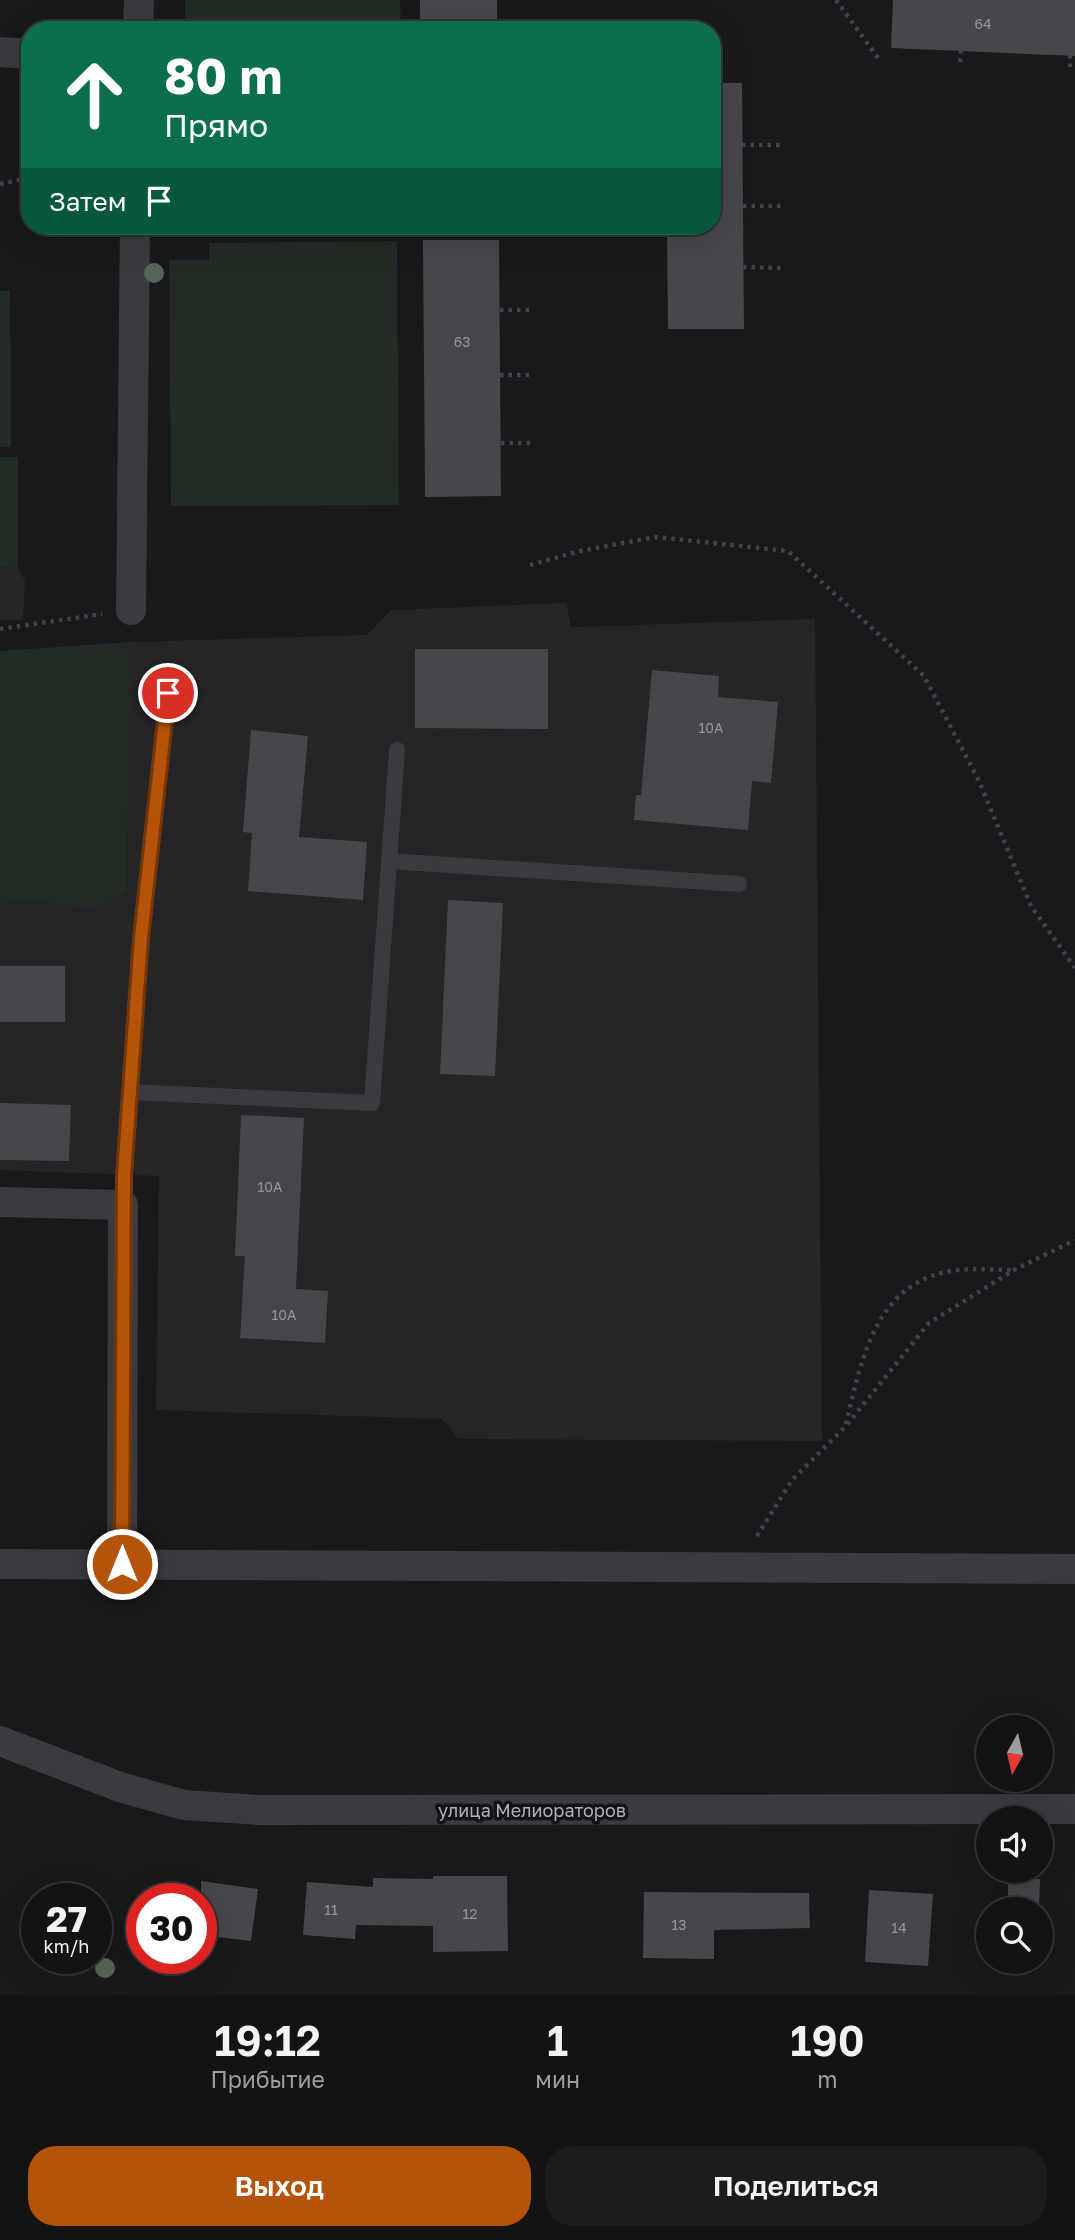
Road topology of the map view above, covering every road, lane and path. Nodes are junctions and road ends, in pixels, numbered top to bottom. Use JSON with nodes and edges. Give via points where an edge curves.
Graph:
{"nodes":[{"id":1,"x":139,"y":0,"type":"edge"},
{"id":2,"x":836,"y":0,"type":"edge"},
{"id":3,"x":138,"y":21,"type":"edge"},
{"id":4,"x":961,"y":51,"type":"dead end"},
{"id":5,"x":0,"y":52,"type":"edge"},
{"id":6,"x":21,"y":53,"type":"edge"},
{"id":7,"x":1070,"y":55,"type":"dead end"},
{"id":8,"x":878,"y":58,"type":"dead end"},
{"id":9,"x":960,"y":62,"type":"dead end"},
{"id":10,"x":1070,"y":68,"type":"dead end"},
{"id":11,"x":742,"y":145,"type":"dead end"},
{"id":12,"x":781,"y":145,"type":"dead end"},
{"id":13,"x":21,"y":180,"type":"edge"},
{"id":14,"x":0,"y":184,"type":"edge"},
{"id":15,"x":743,"y":206,"type":"dead end"},
{"id":16,"x":782,"y":206,"type":"dead end"},
{"id":17,"x":135,"y":235,"type":"edge"},
{"id":18,"x":743,"y":267,"type":"dead end"},
{"id":19,"x":783,"y":268,"type":"dead end"},
{"id":20,"x":500,"y":310,"type":"dead end"},
{"id":21,"x":528,"y":310,"type":"dead end"},
{"id":22,"x":500,"y":375,"type":"dead end"},
{"id":23,"x":529,"y":375,"type":"dead end"},
{"id":24,"x":501,"y":443,"type":"dead end"},
{"id":25,"x":530,"y":443,"type":"dead end"},
{"id":26,"x":530,"y":565,"type":"dead end"},
{"id":27,"x":131,"y":610,"type":"joint"},
{"id":28,"x":0,"y":629,"type":"edge"},
{"id":29,"x":168,"y":693,"type":"dead end"},
{"id":30,"x":397,"y":750,"type":"dead end"},
{"id":31,"x":389,"y":861,"type":"junction"},
{"id":32,"x":739,"y":884,"type":"dead end"},
{"id":33,"x":1075,"y":968,"type":"edge"},
{"id":34,"x":129,"y":1092,"type":"junction"},
{"id":35,"x":0,"y":1202,"type":"edge"},
{"id":36,"x":123,"y":1205,"type":"junction"},
{"id":37,"x":1075,"y":1240,"type":"edge"},
{"id":38,"x":1014,"y":1270,"type":"junction"},
{"id":39,"x":846,"y":1426,"type":"junction"},
{"id":40,"x":0,"y":1564,"type":"edge"},
{"id":41,"x":122,"y":1564,"type":"junction"},
{"id":42,"x":740,"y":1567,"type":"junction"},
{"id":43,"x":1075,"y":1569,"type":"edge"},
{"id":44,"x":0,"y":1741,"type":"edge"},
{"id":45,"x":1075,"y":1809,"type":"edge"}],
"edges":[{"from":1,"to":3,"type":"street"},
{"from":2,"to":8,"type":"path"},
{"from":4,"to":9,"type":"path"},
{"from":5,"to":6,"type":"street"},
{"from":7,"to":10,"type":"path"},
{"from":11,"to":12,"type":"path"},
{"from":13,"to":14,"type":"path"},
{"from":15,"to":16,"type":"path"},
{"from":17,"to":27,"type":"street"},
{"from":18,"to":19,"type":"path"},
{"from":20,"to":21,"type":"path"},
{"from":22,"to":23,"type":"path"},
{"from":24,"to":25,"type":"path"},
{"from":26,"to":33,"type":"path","via":[[656,537],[788,551],[924,676],[979,781],[1031,906]]},
{"from":27,"to":28,"type":"path"},
{"from":29,"to":34,"type":"lane"},
{"from":30,"to":31,"type":"lane"},
{"from":31,"to":32,"type":"lane"},
{"from":31,"to":34,"type":"lane","via":[[372,1103]]},
{"from":34,"to":36,"type":"lane"},
{"from":35,"to":36,"type":"street"},
{"from":36,"to":41,"type":"street"},
{"from":37,"to":38,"type":"path"},
{"from":38,"to":39,"type":"path","via":[[929,1323]]},
{"from":38,"to":39,"type":"path","via":[[957,1270],[920,1280],[898,1297],[880,1319],[863,1353]]},
{"from":39,"to":42,"type":"path","via":[[792,1480]]},
{"from":40,"to":41,"type":"street"},
{"from":41,"to":42,"type":"street"},
{"from":42,"to":43,"type":"street"},
{"from":44,"to":45,"type":"street","name":"улица Мелиораторов","via":[[120,1787],[184,1805],[259,1810]]}]}
